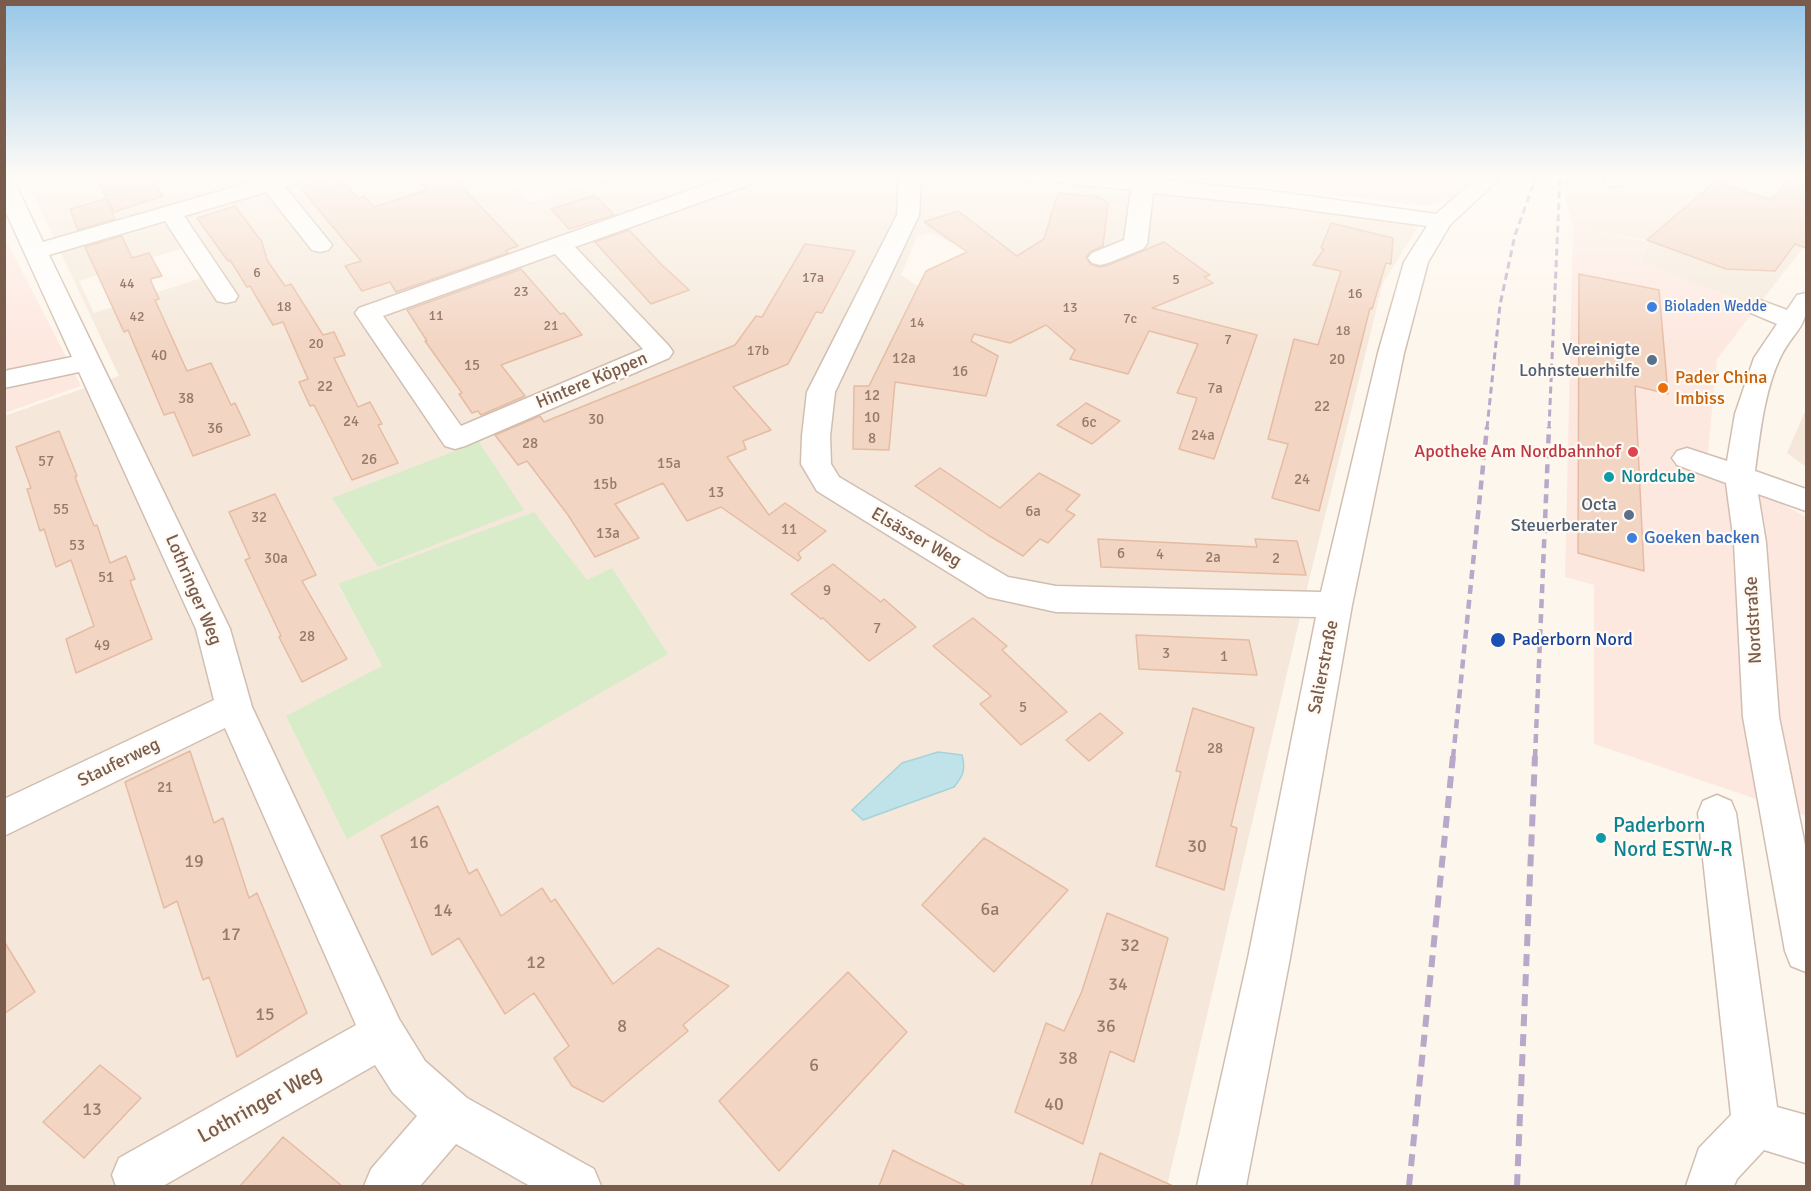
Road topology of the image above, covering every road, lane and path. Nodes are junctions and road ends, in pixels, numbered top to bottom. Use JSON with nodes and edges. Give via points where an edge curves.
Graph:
{"nodes":[{"id":1,"x":27,"y":233,"type":"edge"},
{"id":2,"x":101,"y":233,"type":"edge"},
{"id":3,"x":183,"y":233,"type":"edge"},
{"id":4,"x":309,"y":233,"type":"edge"},
{"id":5,"x":595,"y":233,"type":"edge"},
{"id":6,"x":899,"y":233,"type":"edge"},
{"id":7,"x":1136,"y":233,"type":"edge"},
{"id":8,"x":1434,"y":233,"type":"edge"},
{"id":9,"x":560,"y":245,"type":"junction"},
{"id":10,"x":320,"y":246,"type":"dead end"},
{"id":11,"x":36,"y":251,"type":"junction"},
{"id":12,"x":1100,"y":258,"type":"dead end"},
{"id":13,"x":226,"y":296,"type":"dead end"},
{"id":14,"x":1760,"y":308,"type":"dead end"},
{"id":15,"x":1799,"y":310,"type":"edge"},
{"id":16,"x":88,"y":362,"type":"junction"},
{"id":17,"x":4,"y":380,"type":"edge"},
{"id":18,"x":1687,"y":458,"type":"dead end"},
{"id":19,"x":1740,"y":476,"type":"junction"},
{"id":20,"x":1806,"y":500,"type":"edge"},
{"id":21,"x":1335,"y":605,"type":"junction"},
{"id":22,"x":234,"y":707,"type":"junction"},
{"id":23,"x":1717,"y":813,"type":"dead end"},
{"id":24,"x":4,"y":818,"type":"edge"},
{"id":25,"x":1793,"y":825,"type":"edge"},
{"id":26,"x":1806,"y":951,"type":"edge"},
{"id":27,"x":383,"y":1035,"type":"junction"},
{"id":28,"x":450,"y":1115,"type":"junction"},
{"id":29,"x":1756,"y":1124,"type":"junction"},
{"id":30,"x":1806,"y":1139,"type":"edge"},
{"id":31,"x":136,"y":1175,"type":"dead end"},
{"id":32,"x":388,"y":1186,"type":"edge"},
{"id":33,"x":577,"y":1186,"type":"edge"},
{"id":34,"x":1222,"y":1186,"type":"edge"},
{"id":35,"x":1710,"y":1186,"type":"edge"}],
"edges":[{"from":1,"to":11,"type":"street","name":"Lothringer Weg"},
{"from":2,"to":11,"type":"street"},
{"from":3,"to":13,"type":"street"},
{"from":4,"to":10,"type":"street"},
{"from":5,"to":9,"type":"street","name":"Hintere Köppen"},
{"from":6,"to":21,"type":"street","name":"Elsässer Weg","via":[[820,392],[816,464],[828,484],[1000,588],[1056,599]]},
{"from":7,"to":12,"type":"street","via":[[1135,243]]},
{"from":8,"to":21,"type":"street","name":"Salierstraße","via":[[1416,262],[1391,353]]},
{"from":9,"to":9,"type":"street","name":"Hintere Köppen","via":[[368,313],[457,444],[660,352]]},
{"from":11,"to":16,"type":"street","name":"Lothringer Weg"},
{"from":14,"to":15,"type":"street"},
{"from":15,"to":19,"type":"street","name":"Nordstraße","via":[[1767,358],[1749,414]]},
{"from":16,"to":17,"type":"street"},
{"from":16,"to":22,"type":"street","name":"Lothringer Weg","via":[[213,629]]},
{"from":18,"to":19,"type":"street"},
{"from":19,"to":20,"type":"street"},
{"from":19,"to":25,"type":"street","name":"Nordstraße","via":[[1750,543],[1761,717]]},
{"from":21,"to":34,"type":"street","name":"Salierstraße"},
{"from":22,"to":24,"type":"street","name":"Stauferweg"},
{"from":22,"to":27,"type":"street","name":"Lothringer Weg"},
{"from":23,"to":29,"type":"street"},
{"from":25,"to":26,"type":"street","name":"Nordstraße"},
{"from":27,"to":28,"type":"street","name":"Lothringer Weg","via":[[409,1077]]},
{"from":27,"to":31,"type":"street","name":"Lothringer Weg"},
{"from":28,"to":32,"type":"street"},
{"from":28,"to":33,"type":"street","name":"Lothringer Weg"},
{"from":29,"to":30,"type":"street"},
{"from":29,"to":35,"type":"street","via":[[1716,1165]]}]}
